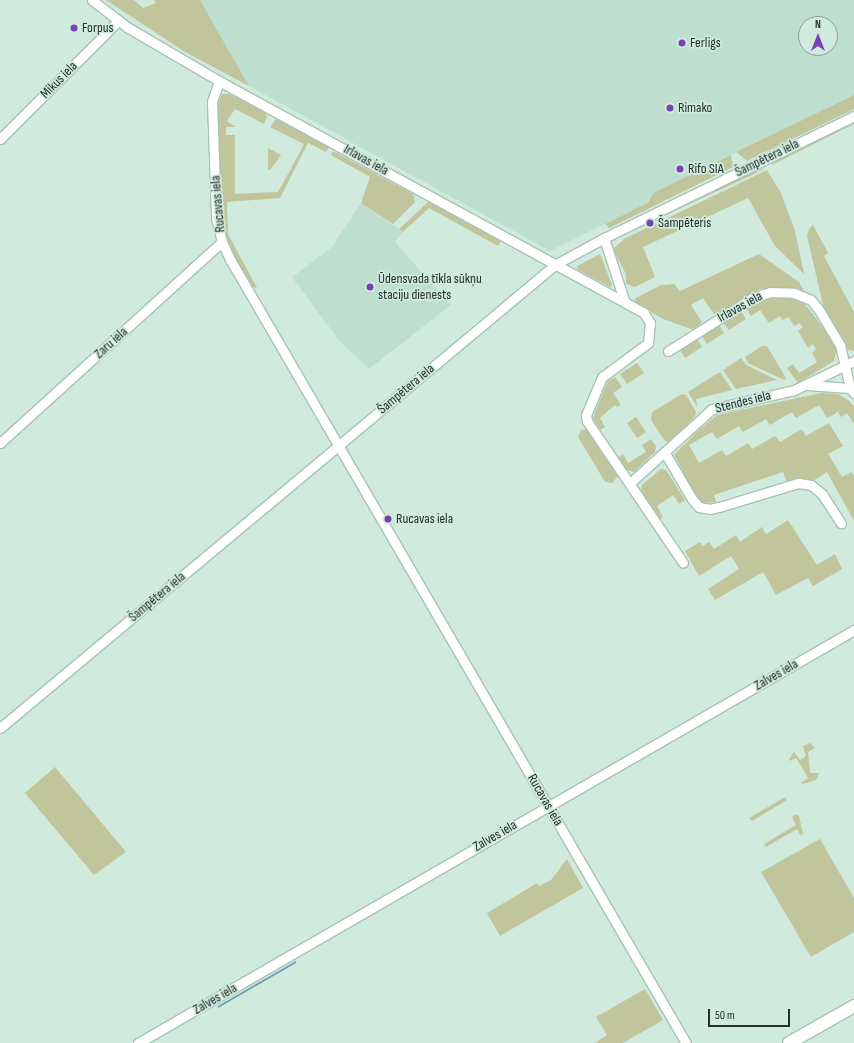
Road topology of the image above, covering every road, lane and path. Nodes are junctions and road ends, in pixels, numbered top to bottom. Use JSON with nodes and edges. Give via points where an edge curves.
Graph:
{"nodes":[{"id":1,"x":92,"y":0,"type":"edge"},
{"id":2,"x":118,"y":20,"type":"junction"},
{"id":3,"x":219,"y":80,"type":"junction"},
{"id":4,"x":854,"y":116,"type":"edge"},
{"id":5,"x":0,"y":139,"type":"edge"},
{"id":6,"x":604,"y":238,"type":"junction"},
{"id":7,"x":222,"y":242,"type":"junction"},
{"id":8,"x":556,"y":264,"type":"junction"},
{"id":9,"x":624,"y":300,"type":"junction"},
{"id":10,"x":668,"y":351,"type":"dead end"},
{"id":11,"x":850,"y":363,"type":"edge"},
{"id":12,"x":805,"y":385,"type":"junction"},
{"id":13,"x":852,"y":391,"type":"edge"},
{"id":14,"x":0,"y":443,"type":"edge"},
{"id":15,"x":338,"y":447,"type":"junction"},
{"id":16,"x":665,"y":453,"type":"junction"},
{"id":17,"x":630,"y":483,"type":"junction"},
{"id":18,"x":841,"y":523,"type":"dead end"},
{"id":19,"x":683,"y":563,"type":"dead end"},
{"id":20,"x":854,"y":630,"type":"edge"},
{"id":21,"x":0,"y":728,"type":"edge"},
{"id":22,"x":548,"y":805,"type":"junction"},
{"id":23,"x":854,"y":1006,"type":"edge"},
{"id":24,"x":138,"y":1043,"type":"edge"},
{"id":25,"x":686,"y":1043,"type":"edge"},
{"id":26,"x":789,"y":1043,"type":"edge"}],
"edges":[{"from":1,"to":2,"type":"street","name":"Irlavas iela"},
{"from":2,"to":3,"type":"street","name":"Irlavas iela"},
{"from":2,"to":5,"type":"street","name":"Mikus iela"},
{"from":3,"to":7,"type":"street","name":"Rucavas iela","via":[[212,102],[216,218]]},
{"from":3,"to":8,"type":"street","name":"Irlavas iela"},
{"from":4,"to":6,"type":"street","name":"Šampētera iela"},
{"from":6,"to":8,"type":"street","name":"Šampētera iela"},
{"from":6,"to":9,"type":"street"},
{"from":7,"to":14,"type":"street","name":"Zaru iela"},
{"from":7,"to":15,"type":"street","name":"Rucavas iela"},
{"from":8,"to":9,"type":"street","name":"Irlavas iela"},
{"from":8,"to":15,"type":"street","name":"Šampētera iela"},
{"from":9,"to":17,"type":"street","name":"Irlavas iela","via":[[644,313],[650,323],[648,342],[634,356],[602,377],[586,415],[590,426]]},
{"from":10,"to":11,"type":"street","name":"Irlavas iela","via":[[752,298],[778,291],[794,293],[811,300]]},
{"from":11,"to":12,"type":"street","name":"Stendes iela"},
{"from":11,"to":13,"type":"street","name":"Irlavas iela"},
{"from":12,"to":13,"type":"street"},
{"from":12,"to":16,"type":"street","name":"Stendes iela","via":[[712,409]]},
{"from":15,"to":21,"type":"street","name":"Šampētera iela"},
{"from":15,"to":22,"type":"street","name":"Rucavas iela"},
{"from":16,"to":17,"type":"street","name":"Stendes iela"},
{"from":16,"to":18,"type":"street","via":[[699,507],[719,507],[798,483],[811,485],[822,494]]},
{"from":17,"to":19,"type":"street"},
{"from":20,"to":22,"type":"street","name":"Zalves iela"},
{"from":22,"to":24,"type":"street","name":"Zalves iela"},
{"from":22,"to":25,"type":"street","name":"Rucavas iela"},
{"from":23,"to":26,"type":"street"}]}
